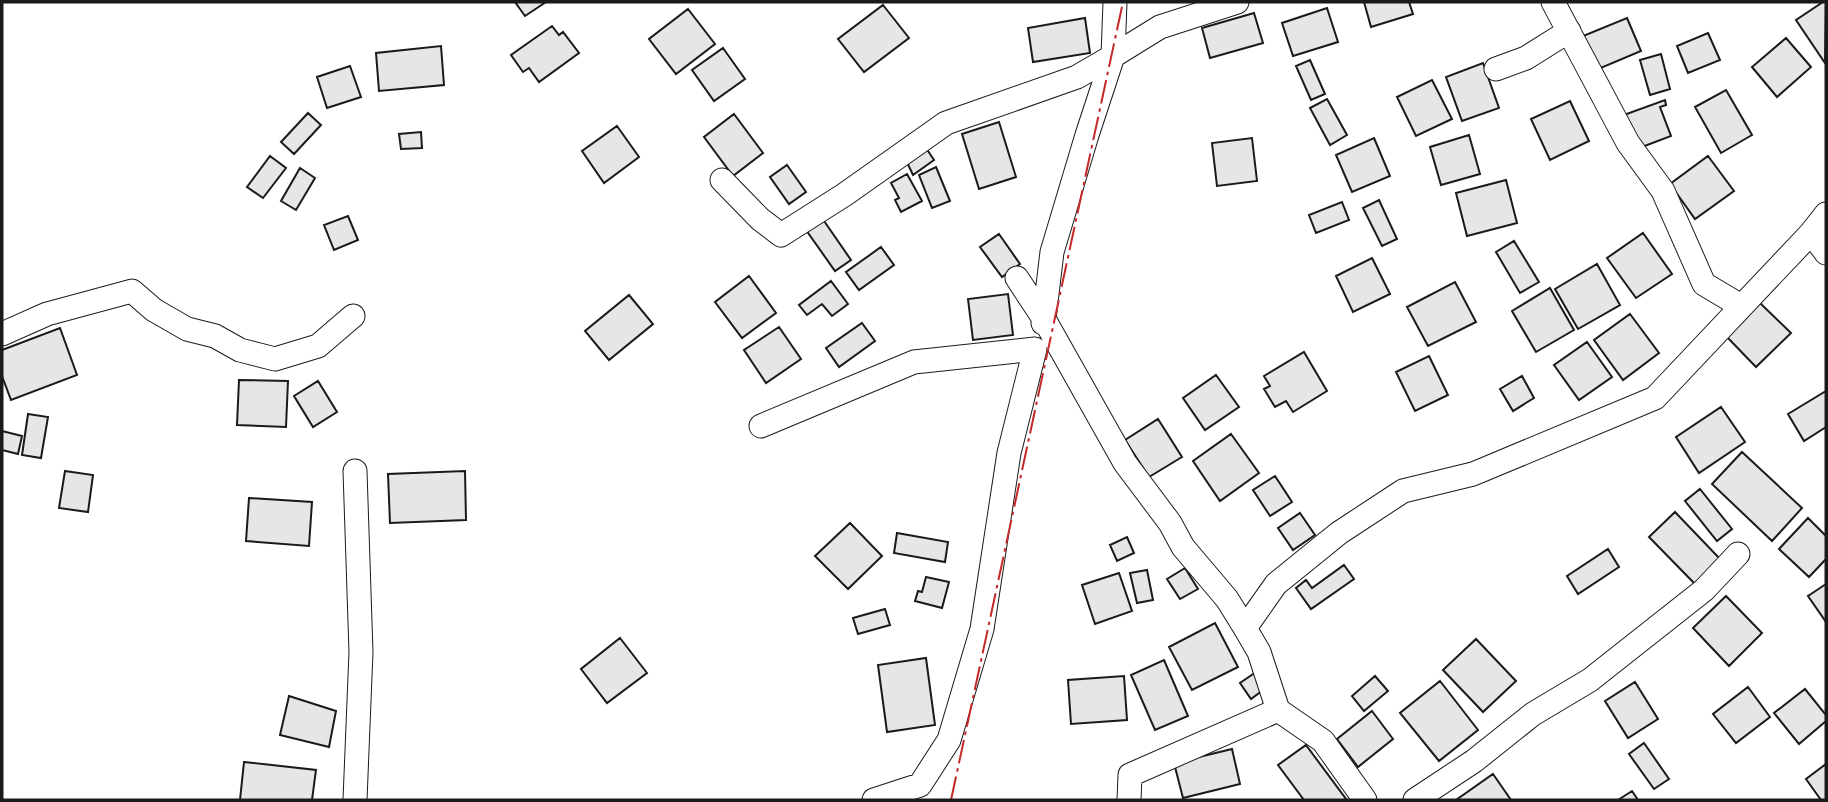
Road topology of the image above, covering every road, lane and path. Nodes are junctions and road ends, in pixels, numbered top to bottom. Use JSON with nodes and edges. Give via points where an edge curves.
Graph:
{"nodes":[{"id":1,"x":1115,"y":2,"type":"edge"},
{"id":2,"x":1237,"y":2,"type":"edge"},
{"id":3,"x":1553,"y":2,"type":"edge"},
{"id":4,"x":1569,"y":31,"type":"junction"},
{"id":5,"x":1113,"y":56,"type":"junction"},
{"id":6,"x":1496,"y":69,"type":"dead end"},
{"id":7,"x":722,"y":180,"type":"dead end"},
{"id":8,"x":1826,"y":214,"type":"edge"},
{"id":9,"x":1811,"y":233,"type":"junction"},
{"id":10,"x":1826,"y":253,"type":"edge"},
{"id":11,"x":1017,"y":278,"type":"dead end"},
{"id":12,"x":1741,"y":306,"type":"junction"},
{"id":13,"x":353,"y":316,"type":"dead end"},
{"id":14,"x":1044,"y":318,"type":"junction"},
{"id":15,"x":2,"y":334,"type":"edge"},
{"id":16,"x":1035,"y":349,"type":"junction"},
{"id":17,"x":761,"y":426,"type":"dead end"},
{"id":18,"x":355,"y":471,"type":"dead end"},
{"id":19,"x":1738,"y":554,"type":"dead end"},
{"id":20,"x":1245,"y":628,"type":"junction"},
{"id":21,"x":1278,"y":710,"type":"junction"},
{"id":22,"x":920,"y":793,"type":"edge"},
{"id":23,"x":355,"y":800,"type":"edge"},
{"id":24,"x":874,"y":800,"type":"edge"},
{"id":25,"x":1129,"y":800,"type":"edge"},
{"id":26,"x":1365,"y":800,"type":"edge"},
{"id":27,"x":1415,"y":800,"type":"edge"}],
"edges":[{"from":1,"to":5,"type":"street"},
{"from":2,"to":5,"type":"street","via":[[1160,27]]},
{"from":3,"to":4,"type":"street"},
{"from":4,"to":6,"type":"street","via":[[1525,58]]},
{"from":4,"to":12,"type":"street","via":[[1628,143],[1663,191],[1704,284]]},
{"from":5,"to":7,"type":"street","via":[[1077,77],[946,123],[782,235]]},
{"from":5,"to":14,"type":"street","via":[[1052,252]]},
{"from":8,"to":9,"type":"street"},
{"from":9,"to":10,"type":"street"},
{"from":9,"to":12,"type":"street"},
{"from":11,"to":14,"type":"street"},
{"from":12,"to":20,"type":"street","via":[[1655,398],[1473,474],[1403,491],[1339,533],[1276,584]]},
{"from":13,"to":15,"type":"street","via":[[318,346],[275,359],[187,329],[132,291],[47,314]]},
{"from":14,"to":16,"type":"street"},
{"from":14,"to":20,"type":"street","via":[[1125,463]]},
{"from":16,"to":17,"type":"street","via":[[914,362]]},
{"from":16,"to":22,"type":"street","via":[[1009,453],[982,629],[949,740]]},
{"from":18,"to":23,"type":"street","via":[[361,652]]},
{"from":19,"to":27,"type":"street","via":[[1704,590],[1590,680],[1533,714]]},
{"from":20,"to":21,"type":"street","via":[[1259,652]]},
{"from":21,"to":25,"type":"street","via":[[1129,775]]},
{"from":21,"to":26,"type":"street","via":[[1324,741]]},
{"from":22,"to":24,"type":"street"}]}
